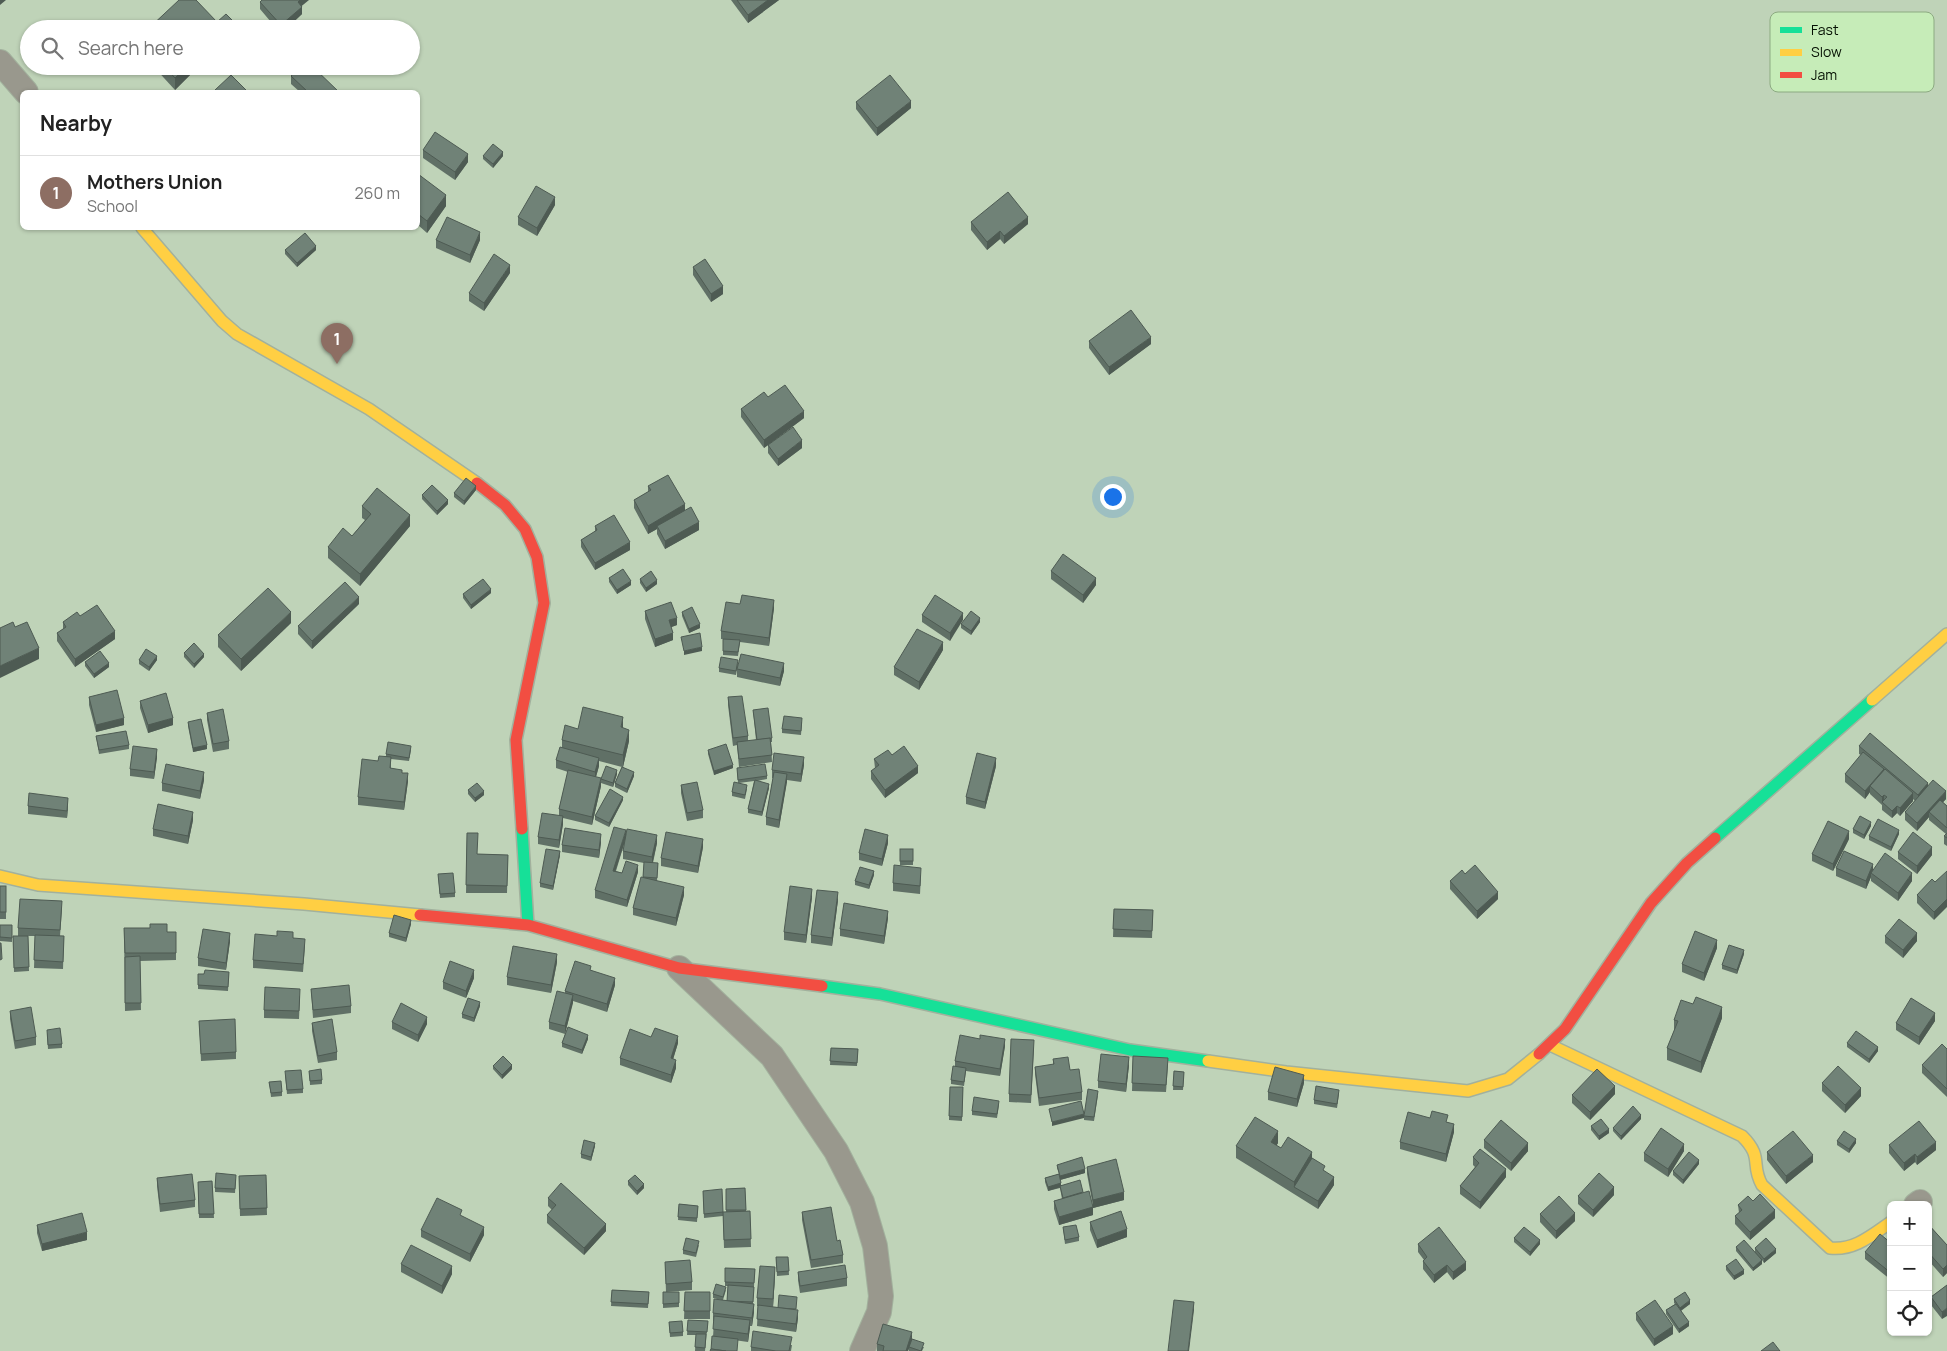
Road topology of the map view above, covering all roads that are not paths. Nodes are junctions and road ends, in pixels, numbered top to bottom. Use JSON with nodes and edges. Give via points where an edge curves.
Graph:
{"nodes":[{"id":1,"x":0,"y":62,"type":"edge"},
{"id":2,"x":24,"y":90,"type":"edge"},
{"id":3,"x":144,"y":230,"type":"edge"},
{"id":4,"x":1947,"y":634,"type":"edge"},
{"id":5,"x":0,"y":876,"type":"edge"},
{"id":6,"x":528,"y":926,"type":"junction"},
{"id":7,"x":679,"y":968,"type":"junction"},
{"id":8,"x":1550,"y":1045,"type":"junction"},
{"id":9,"x":1887,"y":1225,"type":"edge"},
{"id":10,"x":862,"y":1351,"type":"edge"}],
"edges":[{"from":1,"to":2,"type":"street"},
{"from":3,"to":6,"type":"street","via":[[237,334],[368,409],[478,484],[505,505],[525,529],[537,557],[544,603],[516,740]]},
{"from":4,"to":8,"type":"street","via":[[1687,863],[1651,902],[1565,1029]]},
{"from":5,"to":6,"type":"street","via":[[38,885],[304,904]]},
{"from":6,"to":7,"type":"street"},
{"from":7,"to":8,"type":"street","via":[[880,994],[1130,1050],[1286,1072],[1468,1092],[1508,1079]]},
{"from":7,"to":10,"type":"street","via":[[772,1056],[836,1151],[862,1202],[875,1246],[882,1296],[879,1312]]},
{"from":8,"to":9,"type":"street","via":[[1742,1136],[1755,1148],[1758,1180],[1830,1248],[1839,1251],[1855,1246]]}]}
